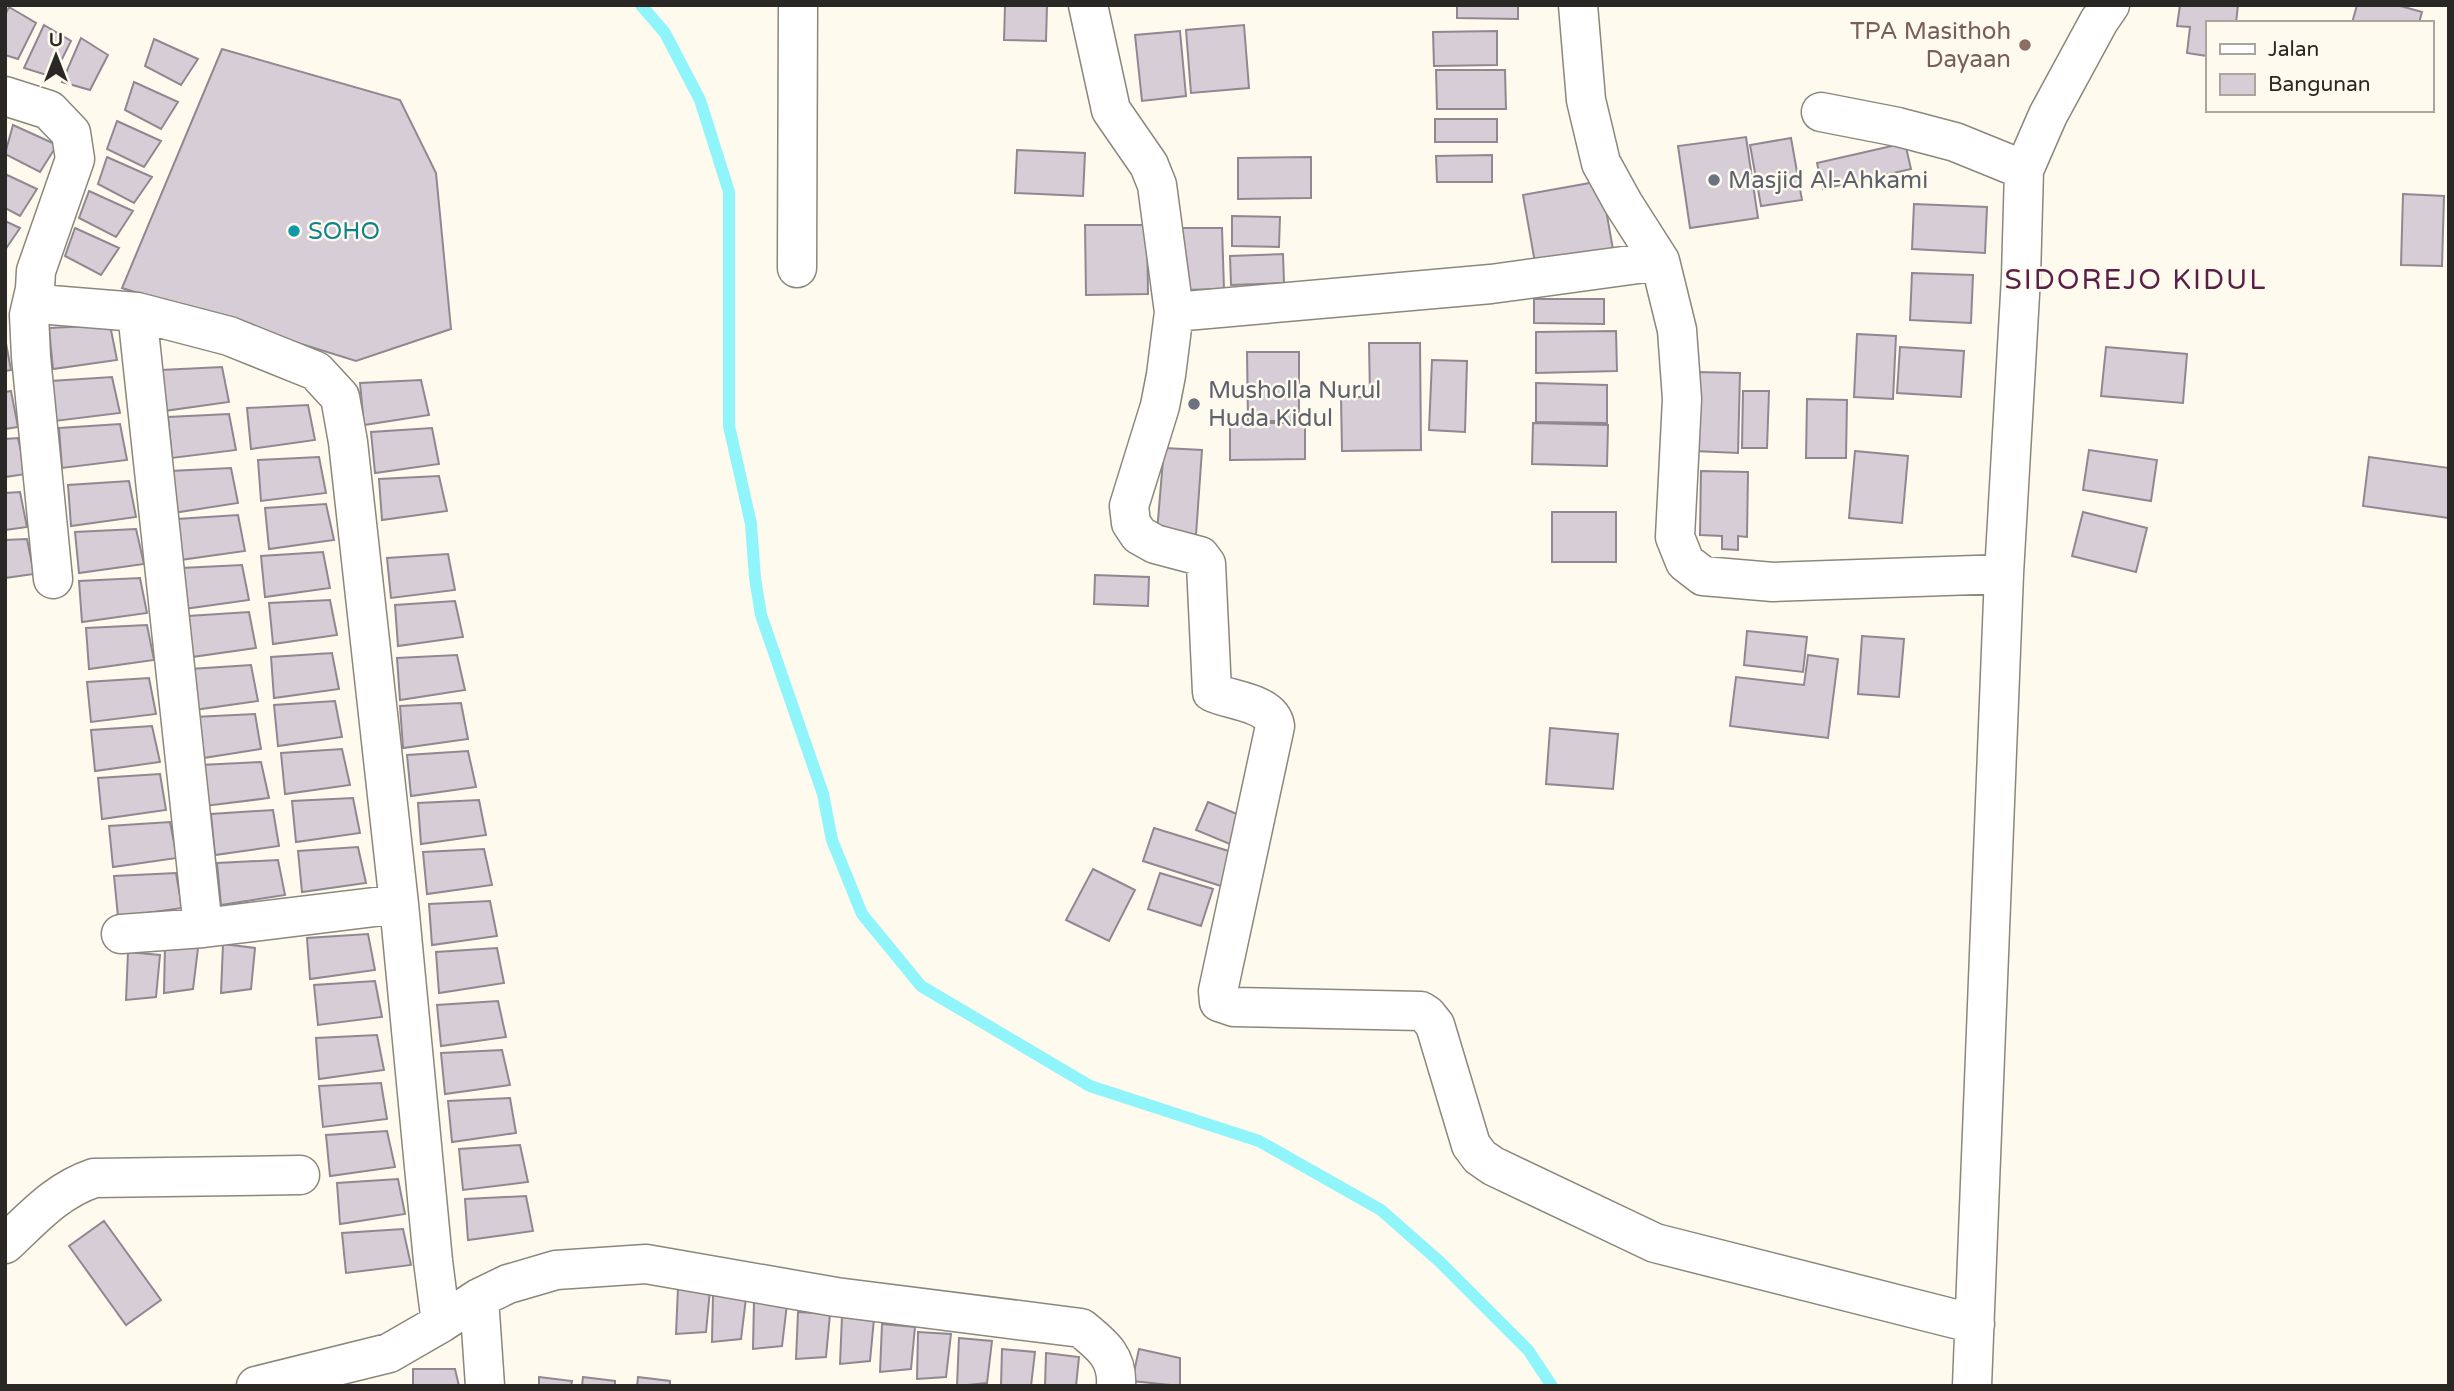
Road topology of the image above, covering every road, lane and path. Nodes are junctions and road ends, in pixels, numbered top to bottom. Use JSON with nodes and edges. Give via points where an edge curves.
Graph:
{"nodes":[{"id":1,"x":798,"y":5,"type":"edge"},
{"id":2,"x":1088,"y":5,"type":"edge"},
{"id":3,"x":1578,"y":5,"type":"edge"},
{"id":4,"x":2110,"y":5,"type":"edge"},
{"id":5,"x":5,"y":96,"type":"edge"},
{"id":6,"x":1821,"y":113,"type":"dead end"},
{"id":7,"x":2024,"y":170,"type":"junction"},
{"id":8,"x":1660,"y":261,"type":"junction"},
{"id":9,"x":797,"y":268,"type":"dead end"},
{"id":10,"x":34,"y":289,"type":"junction"},
{"id":11,"x":137,"y":312,"type":"junction"},
{"id":12,"x":1174,"y":312,"type":"junction"},
{"id":13,"x":2004,"y":574,"type":"junction"},
{"id":14,"x":53,"y":579,"type":"dead end"},
{"id":15,"x":399,"y":904,"type":"junction"},
{"id":16,"x":202,"y":928,"type":"junction"},
{"id":17,"x":121,"y":934,"type":"dead end"},
{"id":18,"x":300,"y":1175,"type":"dead end"},
{"id":19,"x":5,"y":1244,"type":"edge"},
{"id":20,"x":479,"y":1298,"type":"junction"},
{"id":21,"x":441,"y":1323,"type":"junction"},
{"id":22,"x":1975,"y":1324,"type":"junction"},
{"id":23,"x":256,"y":1386,"type":"edge"},
{"id":24,"x":485,"y":1386,"type":"edge"},
{"id":25,"x":1116,"y":1386,"type":"edge"},
{"id":26,"x":1972,"y":1386,"type":"edge"}],
"edges":[{"from":1,"to":9,"type":"street"},
{"from":2,"to":12,"type":"street","via":[[1111,110],[1149,165],[1157,185]]},
{"from":3,"to":8,"type":"street","via":[[1587,100],[1601,163]]},
{"from":4,"to":7,"type":"street","via":[[2048,115]]},
{"from":5,"to":10,"type":"street","via":[[49,110],[71,133],[75,159],[36,271]]},
{"from":6,"to":7,"type":"street","via":[[1955,142]]},
{"from":7,"to":13,"type":"street"},
{"from":8,"to":12,"type":"street","via":[[1491,284]]},
{"from":8,"to":13,"type":"street","via":[[1678,330],[1682,399],[1675,537],[1685,562],[1703,576],[1773,582]]},
{"from":10,"to":11,"type":"street","via":[[40,301],[51,305]]},
{"from":10,"to":14,"type":"street","via":[[30,346]]},
{"from":11,"to":15,"type":"street","via":[[229,336],[316,370],[340,397]]},
{"from":11,"to":16,"type":"street"},
{"from":12,"to":22,"type":"street","via":[[1160,406],[1129,506],[1131,523],[1139,536],[1204,560],[1212,692],[1266,710],[1275,726],[1219,1002],[1234,1007],[1420,1011],[1434,1025],[1471,1145],[1493,1166],[1655,1243]]},
{"from":13,"to":22,"type":"street"},
{"from":15,"to":16,"type":"street"},
{"from":15,"to":21,"type":"street"},
{"from":16,"to":17,"type":"street"},
{"from":18,"to":19,"type":"street","via":[[94,1178],[53,1198]]},
{"from":20,"to":21,"type":"street"},
{"from":20,"to":24,"type":"street"},
{"from":20,"to":25,"type":"street","via":[[556,1270],[646,1264],[836,1297],[1081,1328],[1106,1348]]},
{"from":21,"to":23,"type":"street","via":[[389,1353]]},
{"from":22,"to":26,"type":"street"}]}
